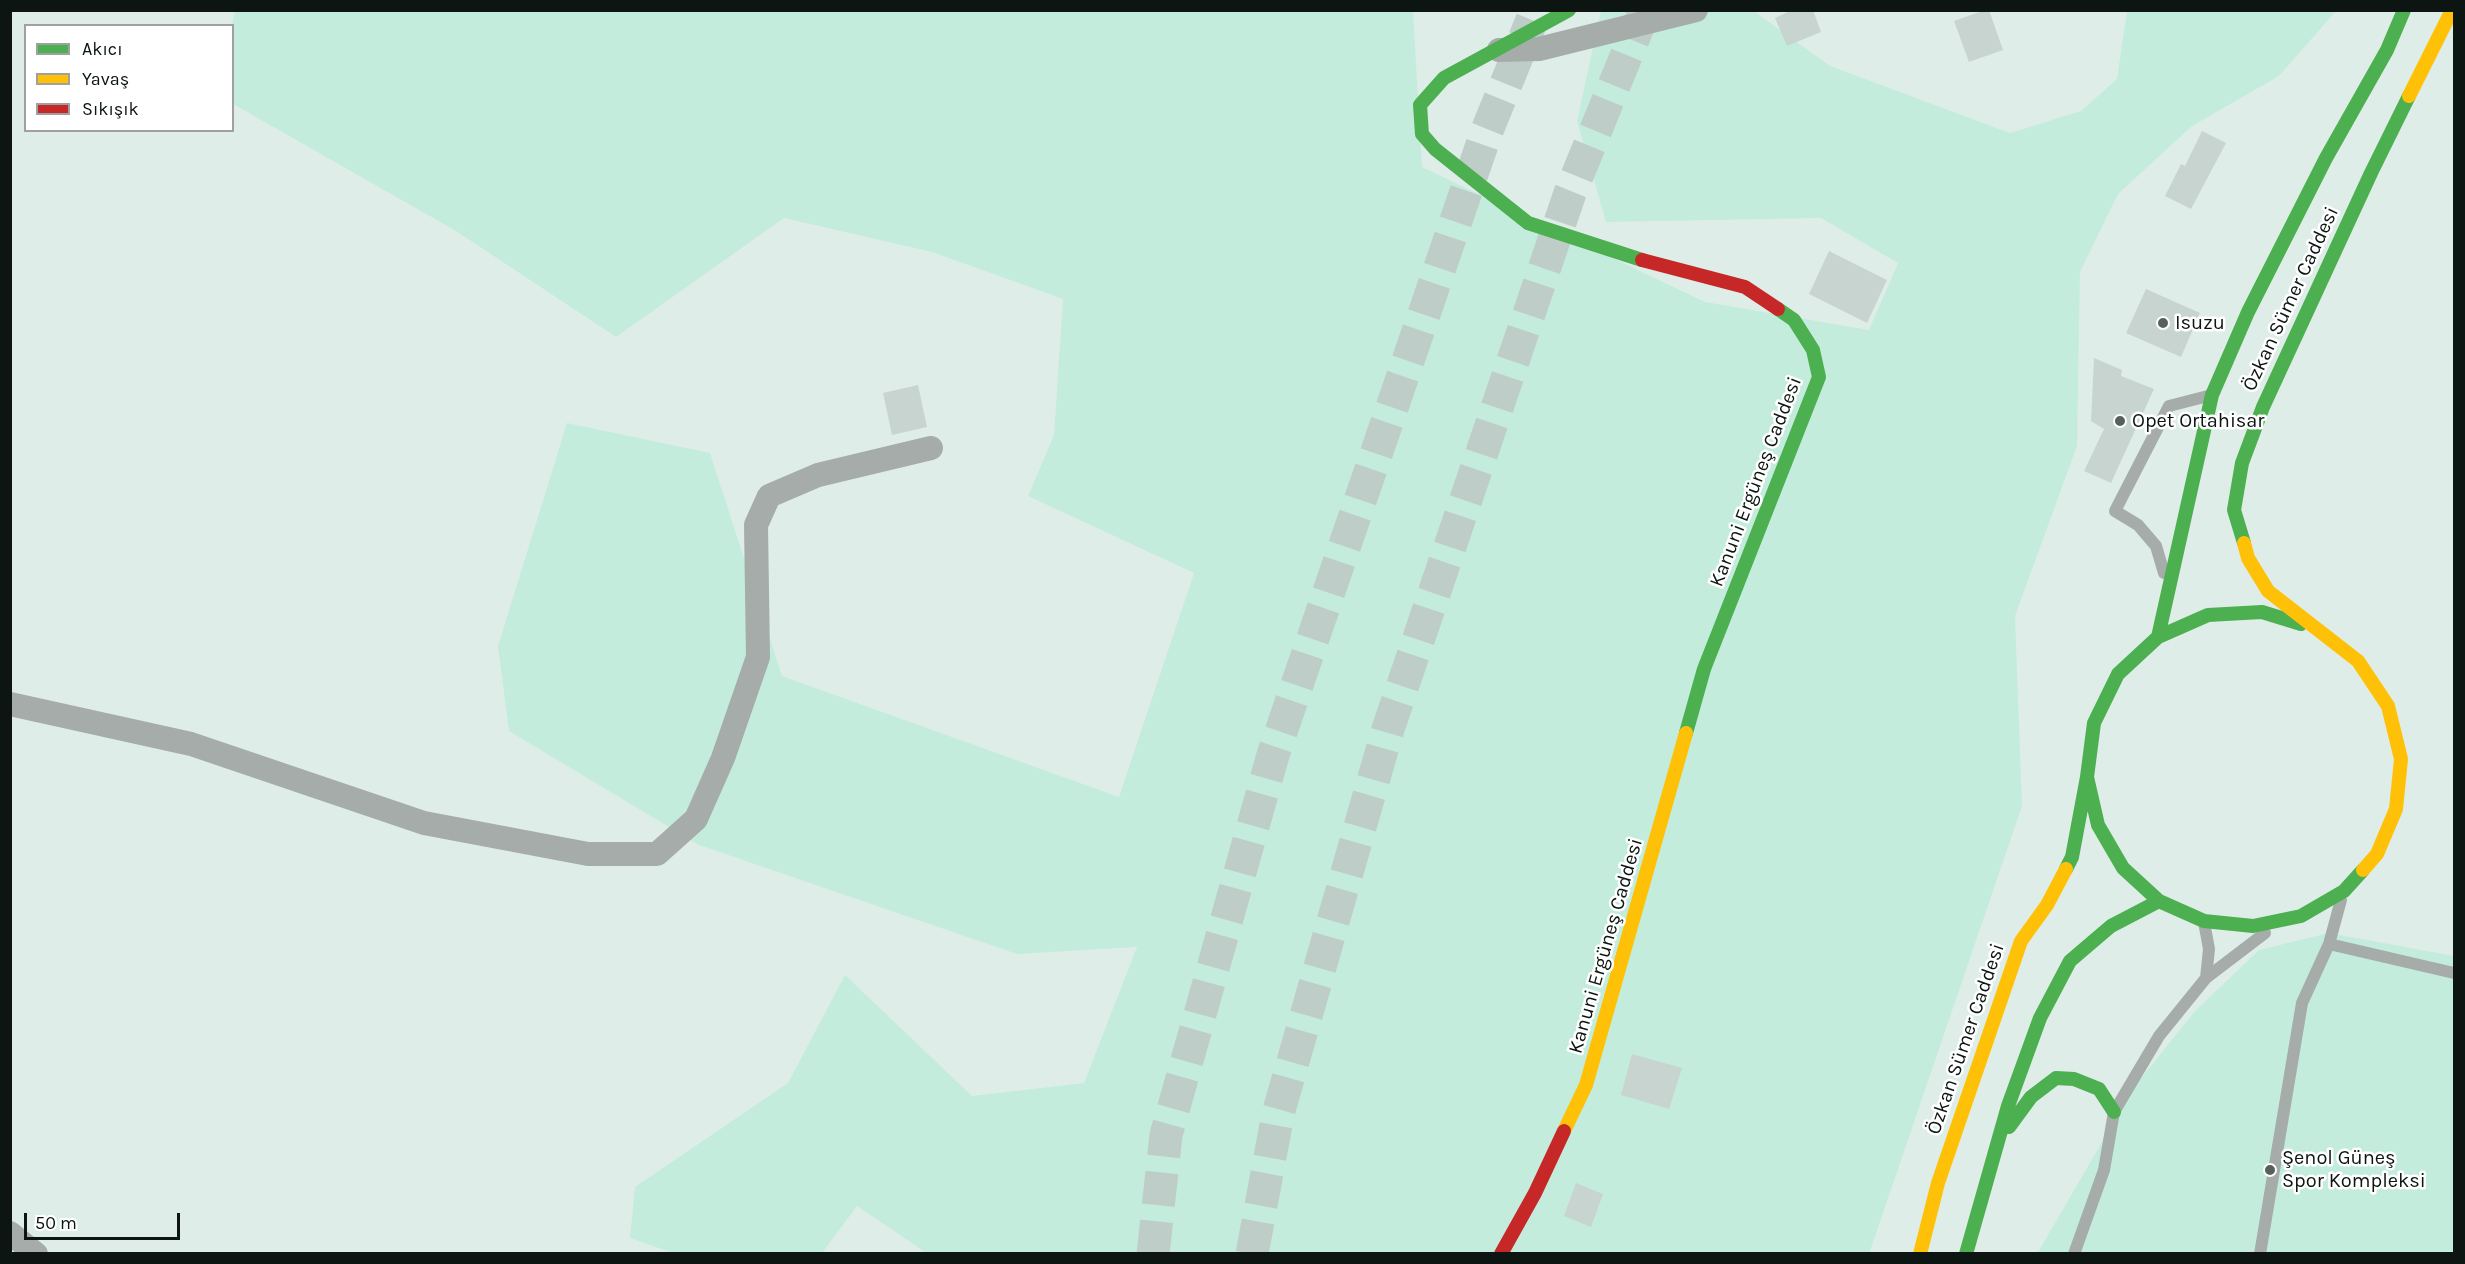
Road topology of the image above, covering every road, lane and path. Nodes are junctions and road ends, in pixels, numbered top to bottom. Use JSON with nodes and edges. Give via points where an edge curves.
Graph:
{"nodes":[{"id":1,"x":1569,"y":10,"type":"edge"},
{"id":2,"x":1696,"y":10,"type":"edge"},
{"id":3,"x":2404,"y":10,"type":"edge"},
{"id":4,"x":2452,"y":10,"type":"edge"},
{"id":5,"x":1496,"y":50,"type":"junction"},
{"id":6,"x":2212,"y":395,"type":"junction"},
{"id":7,"x":931,"y":448,"type":"dead end"},
{"id":8,"x":2169,"y":594,"type":"junction"},
{"id":9,"x":2314,"y":628,"type":"junction"},
{"id":10,"x":2158,"y":637,"type":"junction"},
{"id":11,"x":10,"y":704,"type":"edge"},
{"id":12,"x":2088,"y":777,"type":"junction"},
{"id":13,"x":2344,"y":891,"type":"junction"},
{"id":14,"x":2159,"y":901,"type":"junction"},
{"id":15,"x":2204,"y":921,"type":"junction"},
{"id":16,"x":2280,"y":922,"type":"junction"},
{"id":17,"x":2329,"y":944,"type":"junction"},
{"id":18,"x":2454,"y":973,"type":"edge"},
{"id":19,"x":2206,"y":978,"type":"junction"},
{"id":20,"x":2114,"y":1112,"type":"junction"},
{"id":21,"x":1998,"y":1143,"type":"junction"},
{"id":22,"x":10,"y":1233,"type":"edge"},
{"id":23,"x":36,"y":1254,"type":"edge"},
{"id":24,"x":1501,"y":1254,"type":"edge"},
{"id":25,"x":1920,"y":1254,"type":"edge"},
{"id":26,"x":1966,"y":1254,"type":"edge"},
{"id":27,"x":2074,"y":1254,"type":"edge"},
{"id":28,"x":2260,"y":1254,"type":"edge"}],
"edges":[{"from":1,"to":5,"type":"main road","name":"Kanuni Ergüneş Caddesi"},
{"from":2,"to":5,"type":"street","via":[[1539,49]]},
{"from":3,"to":6,"type":"main road","name":"Özkan Sümer Caddesi","via":[[2387,50],[2326,158],[2253,302]]},
{"from":4,"to":9,"type":"main road","name":"Özkan Sümer Caddesi","via":[[2366,183],[2263,407],[2242,463],[2234,510],[2248,558],[2268,591]]},
{"from":5,"to":24,"type":"main road","name":"Kanuni Ergüneş Caddesi","via":[[1444,78],[1420,105],[1422,134],[1435,149],[1528,223],[1653,263],[1745,287],[1794,320],[1813,350],[1819,377],[1704,669],[1586,1085]]},
{"from":6,"to":8,"type":"main road","name":"Özkan Sümer Caddesi"},
{"from":6,"to":8,"type":"lane","via":[[2169,406],[2115,512],[2138,525],[2156,546]]},
{"from":7,"to":11,"type":"street","via":[[818,475],[769,496],[756,525],[758,657],[723,758],[696,819],[657,854],[588,854],[424,824],[191,744]]},
{"from":8,"to":10,"type":"main road","name":"Özkan Sümer Caddesi"},
{"from":9,"to":10,"type":"main road","name":"Özkan Sümer Caddesi","via":[[2262,612],[2208,615]]},
{"from":9,"to":13,"type":"main road","name":"Özkan Sümer Caddesi","via":[[2358,661],[2388,706],[2401,759],[2396,809],[2376,854]]},
{"from":10,"to":12,"type":"main road","name":"Özkan Sümer Caddesi","via":[[2118,674],[2094,723]]},
{"from":12,"to":14,"type":"main road","name":"Özkan Sümer Caddesi","via":[[2098,825],[2123,868]]},
{"from":12,"to":25,"type":"main road","name":"Özkan Sümer Caddesi","via":[[2072,857],[2047,905],[2021,941],[1938,1183]]},
{"from":13,"to":16,"type":"main road","name":"Özkan Sümer Caddesi","via":[[2301,916]]},
{"from":13,"to":17,"type":"lane"},
{"from":14,"to":15,"type":"main road","name":"Özkan Sümer Caddesi"},
{"from":14,"to":21,"type":"main road","via":[[2111,926],[2070,961],[2040,1018]]},
{"from":15,"to":16,"type":"main road","name":"Özkan Sümer Caddesi","via":[[2253,926]]},
{"from":15,"to":19,"type":"lane","via":[[2209,949]]},
{"from":16,"to":19,"type":"lane"},
{"from":17,"to":18,"type":"lane"},
{"from":17,"to":28,"type":"lane","via":[[2302,1003]]},
{"from":19,"to":20,"type":"lane","via":[[2158,1036]]},
{"from":20,"to":21,"type":"main road","via":[[2099,1089],[2074,1078],[2056,1078],[2031,1097]]},
{"from":20,"to":27,"type":"lane","via":[[2104,1170]]},
{"from":21,"to":26,"type":"main road"},
{"from":22,"to":23,"type":"street"}]}
